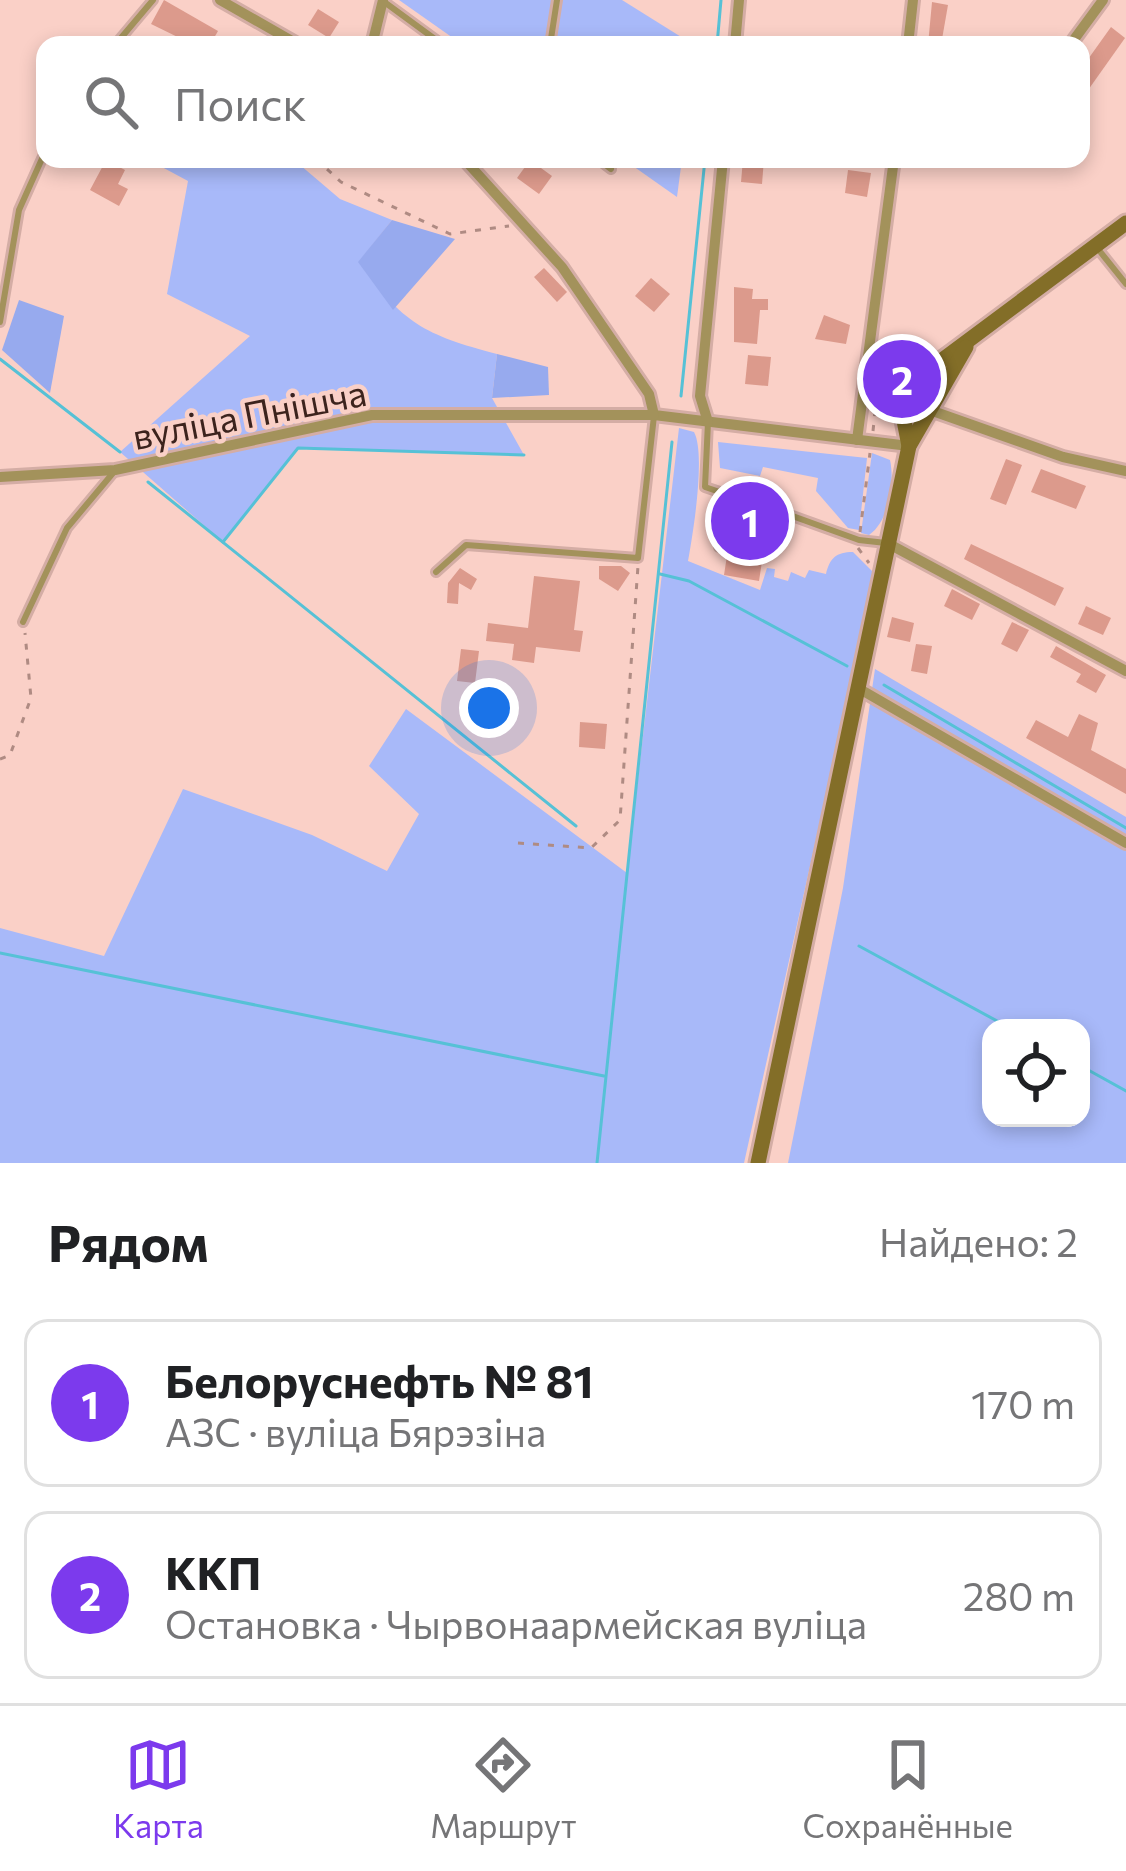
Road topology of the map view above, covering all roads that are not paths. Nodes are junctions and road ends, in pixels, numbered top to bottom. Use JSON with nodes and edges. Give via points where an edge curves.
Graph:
{"nodes":[{"id":1,"x":153,"y":0,"type":"edge"},
{"id":2,"x":220,"y":0,"type":"edge"},
{"id":3,"x":383,"y":0,"type":"edge"},
{"id":4,"x":557,"y":0,"type":"edge"},
{"id":5,"x":739,"y":0,"type":"edge"},
{"id":6,"x":913,"y":0,"type":"edge"},
{"id":7,"x":1102,"y":0,"type":"edge"},
{"id":8,"x":123,"y":36,"type":"edge"},
{"id":9,"x":283,"y":36,"type":"edge"},
{"id":10,"x":374,"y":36,"type":"edge"},
{"id":11,"x":431,"y":36,"type":"edge"},
{"id":12,"x":551,"y":36,"type":"edge"},
{"id":13,"x":736,"y":36,"type":"edge"},
{"id":14,"x":909,"y":36,"type":"edge"},
{"id":15,"x":1076,"y":36,"type":"edge"},
{"id":16,"x":38,"y":168,"type":"edge"},
{"id":17,"x":472,"y":168,"type":"edge"},
{"id":18,"x":723,"y":168,"type":"edge"},
{"id":19,"x":893,"y":168,"type":"edge"},
{"id":20,"x":1126,"y":223,"type":"edge"},
{"id":21,"x":1096,"y":246,"type":"junction"},
{"id":22,"x":1126,"y":284,"type":"edge"},
{"id":23,"x":0,"y":322,"type":"edge"},
{"id":24,"x":966,"y":347,"type":"junction"},
{"id":25,"x":927,"y":409,"type":"junction"},
{"id":26,"x":654,"y":416,"type":"junction"},
{"id":27,"x":708,"y":422,"type":"junction"},
{"id":28,"x":856,"y":440,"type":"junction"},
{"id":29,"x":909,"y":446,"type":"junction"},
{"id":30,"x":115,"y":470,"type":"junction"},
{"id":31,"x":1126,"y":471,"type":"edge"},
{"id":32,"x":0,"y":477,"type":"edge"},
{"id":33,"x":731,"y":496,"type":"junction"},
{"id":34,"x":746,"y":501,"type":"dead end"},
{"id":35,"x":762,"y":505,"type":"dead end"},
{"id":36,"x":889,"y":544,"type":"junction"},
{"id":37,"x":719,"y":548,"type":"dead end"},
{"id":38,"x":436,"y":572,"type":"dead end"},
{"id":39,"x":23,"y":622,"type":"road end"},
{"id":40,"x":1126,"y":671,"type":"edge"},
{"id":41,"x":858,"y":688,"type":"junction"},
{"id":42,"x":1126,"y":843,"type":"edge"},
{"id":43,"x":758,"y":1163,"type":"edge"}],
"edges":[{"from":1,"to":8,"type":"lane"},
{"from":2,"to":9,"type":"street"},
{"from":3,"to":10,"type":"street"},
{"from":3,"to":11,"type":"lane"},
{"from":4,"to":12,"type":"lane"},
{"from":5,"to":13,"type":"street"},
{"from":6,"to":14,"type":"street"},
{"from":7,"to":15,"type":"street"},
{"from":16,"to":23,"type":"lane","via":[[20,210]]},
{"from":17,"to":26,"type":"street","via":[[562,267],[649,394]]},
{"from":18,"to":27,"type":"street","via":[[700,396]]},
{"from":19,"to":28,"type":"street"},
{"from":20,"to":21,"type":"main road"},
{"from":21,"to":22,"type":"lane"},
{"from":21,"to":24,"type":"main road"},
{"from":24,"to":25,"type":"main road"},
{"from":24,"to":29,"type":"main road","via":[[918,378],[902,410]]},
{"from":25,"to":29,"type":"main road"},
{"from":25,"to":31,"type":"street"},
{"from":26,"to":27,"type":"street","name":"вуліца Пнішча"},
{"from":26,"to":30,"type":"street","name":"вуліца Пнішча","via":[[372,415]]},
{"from":26,"to":38,"type":"lane","via":[[638,558],[466,545]]},
{"from":27,"to":28,"type":"street","name":"вуліца Пнішча"},
{"from":27,"to":33,"type":"lane","via":[[705,487]]},
{"from":28,"to":29,"type":"street","name":"вуліца Пнішча"},
{"from":29,"to":36,"type":"main road"},
{"from":30,"to":32,"type":"street","name":"вуліца Пнішча"},
{"from":30,"to":39,"type":"lane","via":[[68,528]]},
{"from":33,"to":34,"type":"lane"},
{"from":33,"to":37,"type":"lane"},
{"from":35,"to":36,"type":"lane"},
{"from":36,"to":40,"type":"street"},
{"from":36,"to":41,"type":"main road"},
{"from":41,"to":42,"type":"street"},
{"from":41,"to":43,"type":"main road"}]}
